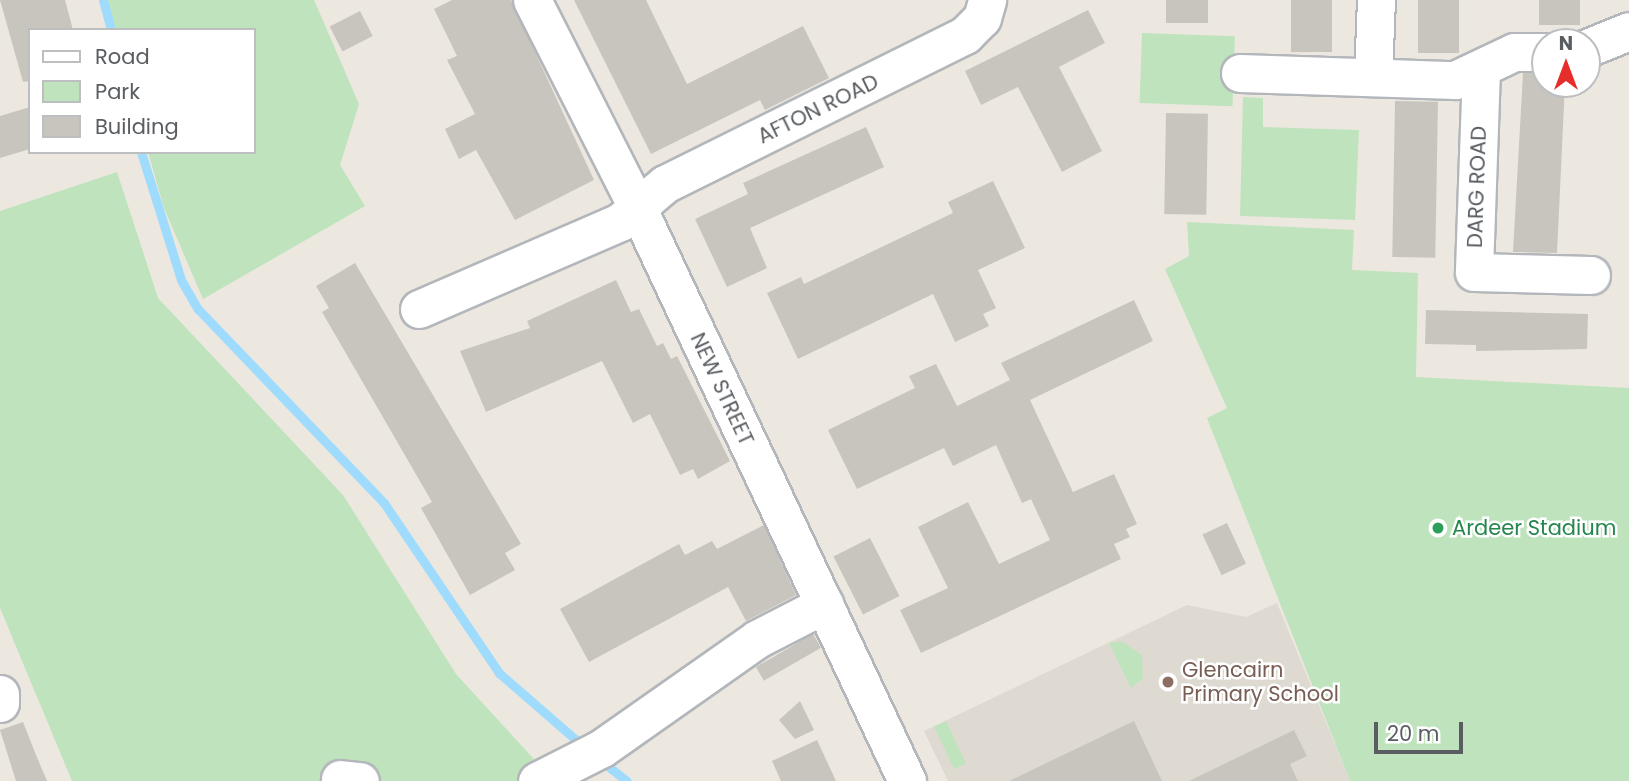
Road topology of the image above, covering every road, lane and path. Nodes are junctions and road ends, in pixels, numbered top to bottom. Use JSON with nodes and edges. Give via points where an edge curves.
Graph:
{"nodes":[{"id":1,"x":532,"y":0,"type":"edge"},
{"id":2,"x":987,"y":0,"type":"edge"},
{"id":3,"x":1377,"y":0,"type":"edge"},
{"id":4,"x":1626,"y":21,"type":"edge"},
{"id":5,"x":1601,"y":38,"type":"edge"},
{"id":6,"x":1531,"y":52,"type":"edge"},
{"id":7,"x":1481,"y":69,"type":"junction"},
{"id":8,"x":1240,"y":73,"type":"dead end"},
{"id":9,"x":1373,"y":77,"type":"junction"},
{"id":10,"x":638,"y":209,"type":"junction"},
{"id":11,"x":1591,"y":275,"type":"dead end"},
{"id":12,"x":419,"y":309,"type":"dead end"},
{"id":13,"x":825,"y":604,"type":"junction"},
{"id":14,"x":0,"y":694,"type":"edge"},
{"id":15,"x":0,"y":703,"type":"edge"},
{"id":16,"x":537,"y":781,"type":"edge"},
{"id":17,"x":907,"y":781,"type":"edge"}],
"edges":[{"from":1,"to":10,"type":"street","name":"NEW STREET"},
{"from":2,"to":10,"type":"street","name":"AFTON ROAD","via":[[982,18],[965,35],[665,184]]},
{"from":3,"to":9,"type":"street"},
{"from":4,"to":5,"type":"street"},
{"from":6,"to":7,"type":"street","via":[[1514,51]]},
{"from":7,"to":9,"type":"street","via":[[1455,80]]},
{"from":7,"to":11,"type":"street","name":"DARG ROAD","via":[[1475,272]]},
{"from":8,"to":9,"type":"street"},
{"from":10,"to":12,"type":"street","name":"AFTON ROAD","via":[[621,222]]},
{"from":10,"to":13,"type":"street","name":"NEW STREET"},
{"from":13,"to":16,"type":"street","via":[[757,639],[590,755]]},
{"from":13,"to":17,"type":"street","name":"NEW STREET"},
{"from":14,"to":15,"type":"street"}]}
